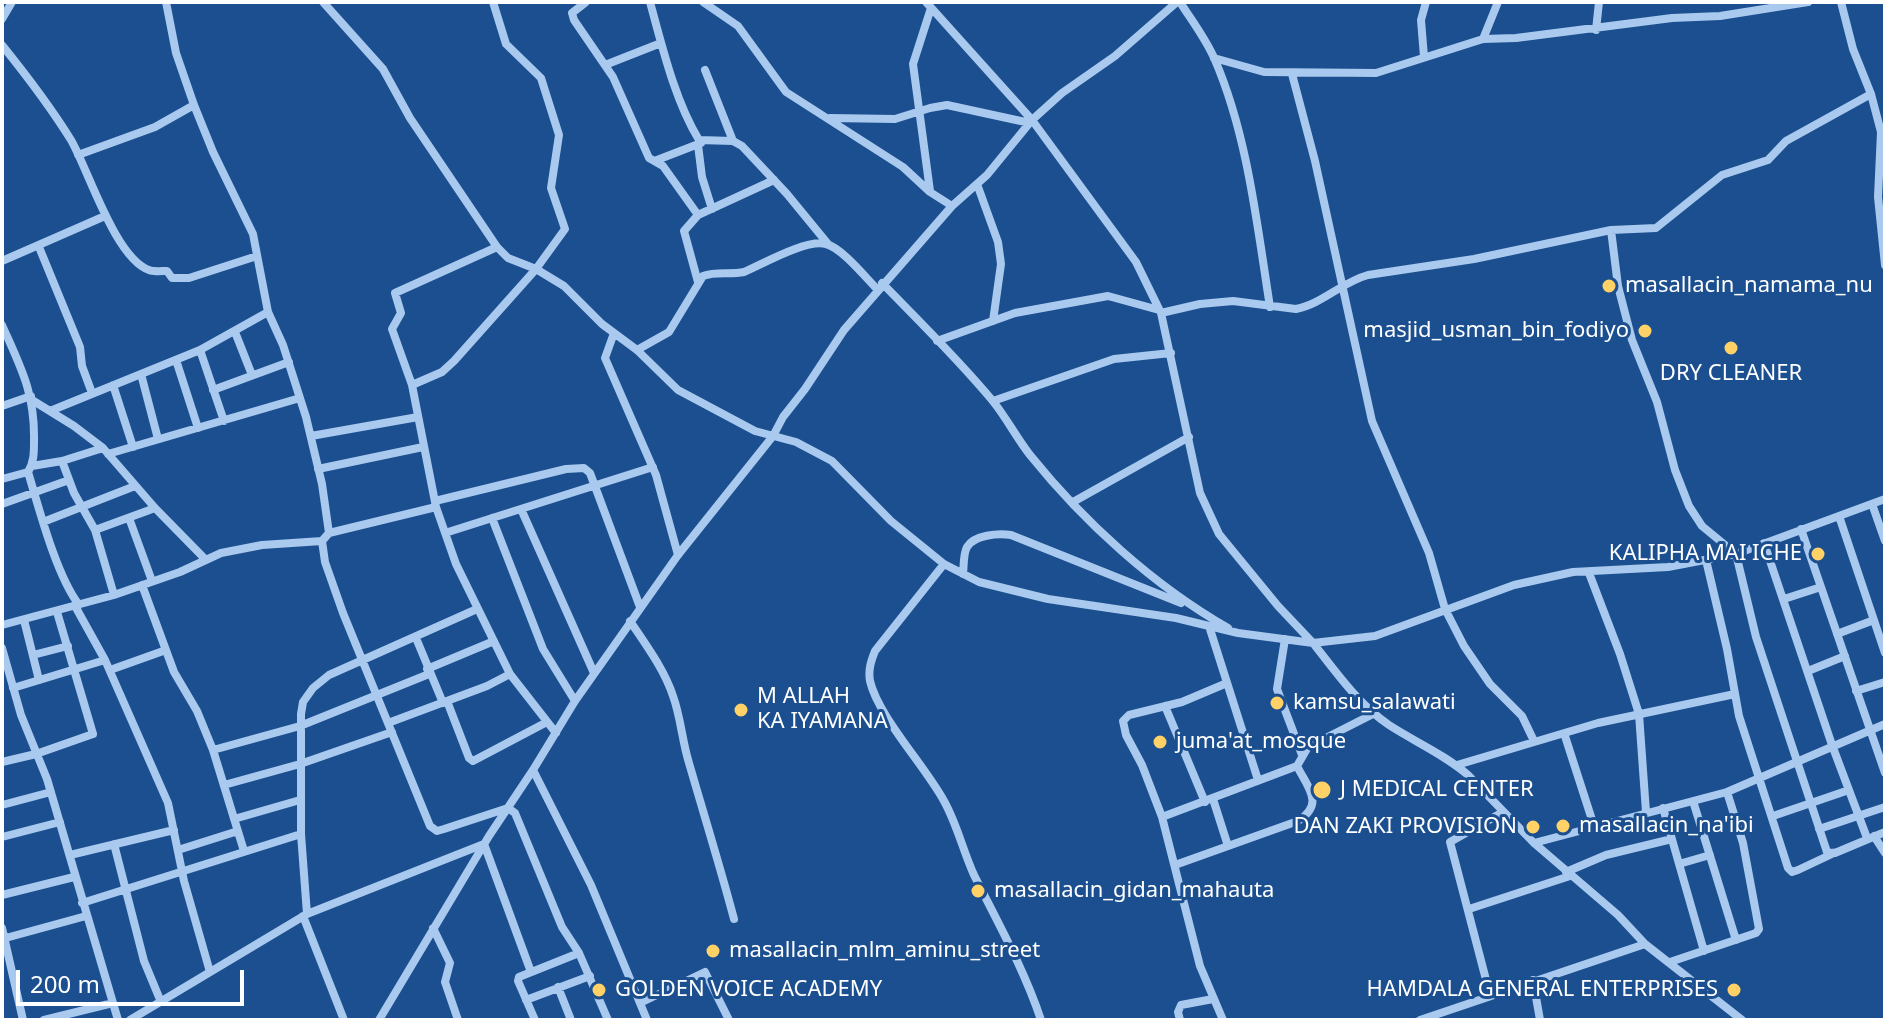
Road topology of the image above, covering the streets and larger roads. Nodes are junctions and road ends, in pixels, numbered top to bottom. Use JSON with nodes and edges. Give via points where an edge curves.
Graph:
{"nodes":[{"id":1,"x":12,"y":2,"type":"edge"},
{"id":2,"x":166,"y":2,"type":"edge"},
{"id":3,"x":323,"y":2,"type":"edge"},
{"id":4,"x":493,"y":2,"type":"edge"},
{"id":5,"x":586,"y":2,"type":"edge"},
{"id":6,"x":650,"y":2,"type":"edge"},
{"id":7,"x":703,"y":2,"type":"edge"},
{"id":8,"x":1178,"y":2,"type":"edge"},
{"id":9,"x":1426,"y":2,"type":"edge"},
{"id":10,"x":1498,"y":2,"type":"edge"},
{"id":11,"x":1599,"y":2,"type":"edge"},
{"id":12,"x":1808,"y":2,"type":"edge"},
{"id":13,"x":1841,"y":2,"type":"edge"},
{"id":14,"x":574,"y":5,"type":"edge"},
{"id":15,"x":929,"y":5,"type":"edge"},
{"id":16,"x":2,"y":19,"type":"edge"},
{"id":17,"x":1596,"y":30,"type":"junction"},
{"id":18,"x":1483,"y":39,"type":"junction"},
{"id":19,"x":661,"y":43,"type":"junction"},
{"id":20,"x":2,"y":45,"type":"edge"},
{"id":21,"x":1424,"y":57,"type":"junction"},
{"id":22,"x":1214,"y":58,"type":"junction"},
{"id":23,"x":605,"y":65,"type":"junction"},
{"id":24,"x":705,"y":70,"type":"dead end"},
{"id":25,"x":1292,"y":74,"type":"junction"},
{"id":26,"x":1871,"y":94,"type":"junction"},
{"id":27,"x":194,"y":105,"type":"junction"},
{"id":28,"x":920,"y":111,"type":"junction"},
{"id":29,"x":830,"y":118,"type":"junction"},
{"id":30,"x":1031,"y":122,"type":"junction"},
{"id":31,"x":733,"y":141,"type":"junction"},
{"id":32,"x":701,"y":143,"type":"junction"},
{"id":33,"x":78,"y":155,"type":"junction"},
{"id":34,"x":657,"y":160,"type":"junction"},
{"id":35,"x":774,"y":180,"type":"junction"},
{"id":36,"x":977,"y":184,"type":"junction"},
{"id":37,"x":930,"y":192,"type":"junction"},
{"id":38,"x":952,"y":206,"type":"junction"},
{"id":39,"x":712,"y":209,"type":"junction"},
{"id":40,"x":698,"y":215,"type":"junction"},
{"id":41,"x":105,"y":216,"type":"junction"},
{"id":42,"x":1611,"y":230,"type":"junction"},
{"id":43,"x":828,"y":244,"type":"junction"},
{"id":44,"x":39,"y":247,"type":"junction"},
{"id":45,"x":497,"y":247,"type":"junction"},
{"id":46,"x":257,"y":256,"type":"junction"},
{"id":47,"x":2,"y":261,"type":"edge"},
{"id":48,"x":1885,"y":265,"type":"edge"},
{"id":49,"x":536,"y":269,"type":"junction"},
{"id":50,"x":698,"y":282,"type":"junction"},
{"id":51,"x":880,"y":286,"type":"junction"},
{"id":52,"x":1343,"y":287,"type":"junction"},
{"id":53,"x":1270,"y":307,"type":"junction"},
{"id":54,"x":268,"y":312,"type":"junction"},
{"id":55,"x":1160,"y":312,"type":"junction"},
{"id":56,"x":993,"y":321,"type":"junction"},
{"id":57,"x":2,"y":325,"type":"edge"},
{"id":58,"x":235,"y":332,"type":"junction"},
{"id":59,"x":614,"y":333,"type":"junction"},
{"id":60,"x":937,"y":341,"type":"junction"},
{"id":61,"x":200,"y":350,"type":"junction"},
{"id":62,"x":637,"y":350,"type":"junction"},
{"id":63,"x":1171,"y":353,"type":"junction"},
{"id":64,"x":176,"y":360,"type":"junction"},
{"id":65,"x":289,"y":362,"type":"junction"},
{"id":66,"x":141,"y":374,"type":"junction"},
{"id":67,"x":252,"y":375,"type":"junction"},
{"id":68,"x":113,"y":385,"type":"junction"},
{"id":69,"x":412,"y":385,"type":"junction"},
{"id":70,"x":213,"y":390,"type":"junction"},
{"id":71,"x":92,"y":393,"type":"junction"},
{"id":72,"x":32,"y":398,"type":"junction"},
{"id":73,"x":300,"y":398,"type":"junction"},
{"id":74,"x":993,"y":401,"type":"junction"},
{"id":75,"x":2,"y":406,"type":"edge"},
{"id":76,"x":50,"y":411,"type":"junction"},
{"id":77,"x":418,"y":417,"type":"junction"},
{"id":78,"x":224,"y":421,"type":"junction"},
{"id":79,"x":198,"y":428,"type":"junction"},
{"id":80,"x":311,"y":436,"type":"junction"},
{"id":81,"x":773,"y":436,"type":"junction"},
{"id":82,"x":1189,"y":437,"type":"junction"},
{"id":83,"x":158,"y":439,"type":"junction"},
{"id":84,"x":133,"y":447,"type":"junction"},
{"id":85,"x":423,"y":447,"type":"junction"},
{"id":86,"x":106,"y":451,"type":"junction"},
{"id":87,"x":62,"y":461,"type":"junction"},
{"id":88,"x":653,"y":467,"type":"junction"},
{"id":89,"x":30,"y":469,"type":"junction"},
{"id":90,"x":318,"y":469,"type":"junction"},
{"id":91,"x":2,"y":479,"type":"edge"},
{"id":92,"x":69,"y":480,"type":"junction"},
{"id":93,"x":135,"y":486,"type":"junction"},
{"id":94,"x":595,"y":487,"type":"junction"},
{"id":95,"x":33,"y":494,"type":"junction"},
{"id":96,"x":1885,"y":499,"type":"edge"},
{"id":97,"x":1073,"y":502,"type":"junction"},
{"id":98,"x":2,"y":504,"type":"edge"},
{"id":99,"x":436,"y":504,"type":"junction"},
{"id":100,"x":1872,"y":504,"type":"junction"},
{"id":101,"x":83,"y":508,"type":"junction"},
{"id":102,"x":155,"y":508,"type":"junction"},
{"id":103,"x":521,"y":509,"type":"junction"},
{"id":104,"x":1839,"y":516,"type":"junction"},
{"id":105,"x":129,"y":518,"type":"junction"},
{"id":106,"x":492,"y":518,"type":"junction"},
{"id":107,"x":43,"y":522,"type":"junction"},
{"id":108,"x":1801,"y":529,"type":"junction"},
{"id":109,"x":95,"y":530,"type":"junction"},
{"id":110,"x":329,"y":533,"type":"junction"},
{"id":111,"x":445,"y":533,"type":"junction"},
{"id":112,"x":322,"y":541,"type":"junction"},
{"id":113,"x":1885,"y":541,"type":"edge"},
{"id":114,"x":1764,"y":543,"type":"junction"},
{"id":115,"x":1736,"y":554,"type":"junction"},
{"id":116,"x":678,"y":555,"type":"junction"},
{"id":117,"x":206,"y":560,"type":"junction"},
{"id":118,"x":1706,"y":560,"type":"junction"},
{"id":119,"x":944,"y":564,"type":"junction"},
{"id":120,"x":1589,"y":573,"type":"junction"},
{"id":121,"x":963,"y":574,"type":"junction"},
{"id":122,"x":152,"y":581,"type":"junction"},
{"id":123,"x":142,"y":585,"type":"junction"},
{"id":124,"x":1821,"y":587,"type":"junction"},
{"id":125,"x":114,"y":595,"type":"junction"},
{"id":126,"x":1784,"y":599,"type":"junction"},
{"id":127,"x":77,"y":605,"type":"junction"},
{"id":128,"x":640,"y":607,"type":"junction"},
{"id":129,"x":1191,"y":607,"type":"junction"},
{"id":130,"x":477,"y":609,"type":"junction"},
{"id":131,"x":1445,"y":609,"type":"junction"},
{"id":132,"x":57,"y":612,"type":"junction"},
{"id":133,"x":24,"y":620,"type":"junction"},
{"id":134,"x":630,"y":621,"type":"junction"},
{"id":135,"x":2,"y":625,"type":"edge"},
{"id":136,"x":1209,"y":626,"type":"junction"},
{"id":137,"x":1878,"y":626,"type":"edge"},
{"id":138,"x":1238,"y":633,"type":"junction"},
{"id":139,"x":1837,"y":634,"type":"junction"},
{"id":140,"x":416,"y":638,"type":"junction"},
{"id":141,"x":1285,"y":639,"type":"junction"},
{"id":142,"x":494,"y":641,"type":"junction"},
{"id":143,"x":1313,"y":643,"type":"junction"},
{"id":144,"x":68,"y":646,"type":"junction"},
{"id":145,"x":2,"y":648,"type":"edge"},
{"id":146,"x":166,"y":650,"type":"junction"},
{"id":147,"x":1885,"y":653,"type":"edge"},
{"id":148,"x":33,"y":655,"type":"junction"},
{"id":149,"x":1845,"y":656,"type":"junction"},
{"id":150,"x":105,"y":660,"type":"junction"},
{"id":151,"x":363,"y":660,"type":"junction"},
{"id":152,"x":75,"y":669,"type":"junction"},
{"id":153,"x":110,"y":670,"type":"junction"},
{"id":154,"x":1808,"y":671,"type":"junction"},
{"id":155,"x":428,"y":672,"type":"junction"},
{"id":156,"x":594,"y":673,"type":"junction"},
{"id":157,"x":510,"y":674,"type":"junction"},
{"id":158,"x":39,"y":680,"type":"junction"},
{"id":159,"x":1885,"y":682,"type":"edge"},
{"id":160,"x":1227,"y":683,"type":"junction"},
{"id":161,"x":13,"y":688,"type":"junction"},
{"id":162,"x":1856,"y":691,"type":"junction"},
{"id":163,"x":376,"y":694,"type":"junction"},
{"id":164,"x":1735,"y":694,"type":"junction"},
{"id":165,"x":575,"y":701,"type":"junction"},
{"id":166,"x":445,"y":702,"type":"junction"},
{"id":167,"x":1165,"y":706,"type":"junction"},
{"id":168,"x":1375,"y":713,"type":"junction"},
{"id":169,"x":1639,"y":714,"type":"junction"},
{"id":170,"x":547,"y":722,"type":"junction"},
{"id":171,"x":1885,"y":724,"type":"edge"},
{"id":172,"x":300,"y":726,"type":"junction"},
{"id":173,"x":390,"y":727,"type":"junction"},
{"id":174,"x":1870,"y":731,"type":"junction"},
{"id":175,"x":556,"y":733,"type":"junction"},
{"id":176,"x":1564,"y":733,"type":"junction"},
{"id":177,"x":1534,"y":741,"type":"junction"},
{"id":178,"x":1832,"y":745,"type":"junction"},
{"id":179,"x":213,"y":750,"type":"junction"},
{"id":180,"x":36,"y":754,"type":"junction"},
{"id":181,"x":1303,"y":756,"type":"junction"},
{"id":182,"x":2,"y":762,"type":"edge"},
{"id":183,"x":1795,"y":762,"type":"junction"},
{"id":184,"x":300,"y":764,"type":"junction"},
{"id":185,"x":1457,"y":765,"type":"junction"},
{"id":186,"x":1297,"y":766,"type":"junction"},
{"id":187,"x":533,"y":770,"type":"junction"},
{"id":188,"x":1885,"y":773,"type":"edge"},
{"id":189,"x":1760,"y":779,"type":"junction"},
{"id":190,"x":1258,"y":780,"type":"junction"},
{"id":191,"x":224,"y":785,"type":"junction"},
{"id":192,"x":1849,"y":790,"type":"junction"},
{"id":193,"x":51,"y":792,"type":"junction"},
{"id":194,"x":1727,"y":792,"type":"junction"},
{"id":195,"x":300,"y":800,"type":"junction"},
{"id":196,"x":1209,"y":800,"type":"junction"},
{"id":197,"x":1693,"y":801,"type":"junction"},
{"id":198,"x":2,"y":805,"type":"edge"},
{"id":199,"x":1811,"y":805,"type":"junction"},
{"id":200,"x":1885,"y":807,"type":"edge"},
{"id":201,"x":508,"y":808,"type":"junction"},
{"id":202,"x":1663,"y":808,"type":"junction"},
{"id":203,"x":1503,"y":812,"type":"junction"},
{"id":204,"x":1646,"y":812,"type":"junction"},
{"id":205,"x":1773,"y":816,"type":"junction"},
{"id":206,"x":1162,"y":817,"type":"junction"},
{"id":207,"x":1859,"y":817,"type":"junction"},
{"id":208,"x":234,"y":819,"type":"junction"},
{"id":209,"x":60,"y":822,"type":"junction"},
{"id":210,"x":1594,"y":826,"type":"junction"},
{"id":211,"x":1819,"y":829,"type":"junction"},
{"id":212,"x":174,"y":830,"type":"junction"},
{"id":213,"x":238,"y":831,"type":"junction"},
{"id":214,"x":1885,"y":832,"type":"edge"},
{"id":215,"x":301,"y":834,"type":"junction"},
{"id":216,"x":2,"y":837,"type":"edge"},
{"id":217,"x":1871,"y":837,"type":"junction"},
{"id":218,"x":1672,"y":839,"type":"junction"},
{"id":219,"x":1534,"y":843,"type":"junction"},
{"id":220,"x":114,"y":844,"type":"junction"},
{"id":221,"x":484,"y":844,"type":"junction"},
{"id":222,"x":1228,"y":846,"type":"junction"},
{"id":223,"x":178,"y":850,"type":"junction"},
{"id":224,"x":244,"y":851,"type":"junction"},
{"id":225,"x":1835,"y":853,"type":"junction"},
{"id":226,"x":1885,"y":853,"type":"edge"},
{"id":227,"x":70,"y":855,"type":"junction"},
{"id":228,"x":1710,"y":855,"type":"junction"},
{"id":229,"x":1679,"y":864,"type":"junction"},
{"id":230,"x":1175,"y":865,"type":"junction"},
{"id":231,"x":182,"y":872,"type":"junction"},
{"id":232,"x":1568,"y":874,"type":"junction"},
{"id":233,"x":74,"y":877,"type":"junction"},
{"id":234,"x":125,"y":890,"type":"junction"},
{"id":235,"x":2,"y":893,"type":"edge"},
{"id":236,"x":82,"y":903,"type":"junction"},
{"id":237,"x":1469,"y":909,"type":"junction"},
{"id":238,"x":305,"y":915,"type":"junction"},
{"id":239,"x":86,"y":916,"type":"junction"},
{"id":240,"x":734,"y":919,"type":"dead end"},
{"id":241,"x":433,"y":928,"type":"junction"},
{"id":242,"x":2,"y":930,"type":"edge"},
{"id":243,"x":2,"y":939,"type":"edge"},
{"id":244,"x":1736,"y":940,"type":"junction"},
{"id":245,"x":1645,"y":944,"type":"junction"},
{"id":246,"x":1704,"y":951,"type":"junction"},
{"id":247,"x":579,"y":953,"type":"junction"},
{"id":248,"x":1670,"y":962,"type":"junction"},
{"id":249,"x":210,"y":972,"type":"junction"},
{"id":250,"x":531,"y":972,"type":"junction"},
{"id":251,"x":590,"y":976,"type":"junction"},
{"id":252,"x":1533,"y":980,"type":"junction"},
{"id":253,"x":14,"y":986,"type":"junction"},
{"id":254,"x":558,"y":987,"type":"junction"},
{"id":255,"x":2,"y":989,"type":"edge"},
{"id":256,"x":1490,"y":995,"type":"junction"},
{"id":257,"x":1213,"y":999,"type":"junction"},
{"id":258,"x":526,"y":1000,"type":"junction"},
{"id":259,"x":161,"y":1002,"type":"junction"},
{"id":260,"x":113,"y":1003,"type":"junction"},
{"id":261,"x":640,"y":1003,"type":"junction"},
{"id":262,"x":1436,"y":1017,"type":"edge"},
{"id":263,"x":23,"y":1020,"type":"edge"},
{"id":264,"x":44,"y":1020,"type":"edge"},
{"id":265,"x":118,"y":1020,"type":"edge"},
{"id":266,"x":130,"y":1020,"type":"edge"},
{"id":267,"x":344,"y":1020,"type":"edge"},
{"id":268,"x":379,"y":1020,"type":"edge"},
{"id":269,"x":458,"y":1020,"type":"edge"},
{"id":270,"x":535,"y":1020,"type":"edge"},
{"id":271,"x":571,"y":1020,"type":"edge"},
{"id":272,"x":608,"y":1020,"type":"edge"},
{"id":273,"x":647,"y":1020,"type":"edge"},
{"id":274,"x":729,"y":1020,"type":"edge"},
{"id":275,"x":1041,"y":1020,"type":"edge"},
{"id":276,"x":1180,"y":1020,"type":"edge"},
{"id":277,"x":1223,"y":1020,"type":"edge"},
{"id":278,"x":1420,"y":1020,"type":"edge"},
{"id":279,"x":1540,"y":1020,"type":"edge"},
{"id":280,"x":1742,"y":1020,"type":"edge"}],
"edges":[{"from":1,"to":16,"type":"street"},
{"from":2,"to":27,"type":"street"},
{"from":3,"to":45,"type":"street","via":[[383,69]]},
{"from":4,"to":49,"type":"street","via":[[506,44],[541,78],[559,135],[551,188],[565,229]]},
{"from":5,"to":14,"type":"street"},
{"from":6,"to":19,"type":"street"},
{"from":7,"to":29,"type":"street","via":[[738,26],[786,92]]},
{"from":8,"to":22,"type":"street"},
{"from":8,"to":30,"type":"street"},
{"from":9,"to":21,"type":"street","via":[[1421,20]]},
{"from":10,"to":18,"type":"street"},
{"from":11,"to":17,"type":"street"},
{"from":12,"to":17,"type":"street"},
{"from":13,"to":26,"type":"street"},
{"from":14,"to":23,"type":"street","via":[[574,20]]},
{"from":15,"to":28,"type":"street","via":[[913,64]]},
{"from":15,"to":30,"type":"street"},
{"from":17,"to":18,"type":"street"},
{"from":18,"to":21,"type":"street"},
{"from":19,"to":23,"type":"street"},
{"from":19,"to":32,"type":"street"},
{"from":20,"to":33,"type":"street","via":[[42,94]]},
{"from":21,"to":25,"type":"street","via":[[1376,73]]},
{"from":22,"to":25,"type":"street"},
{"from":22,"to":53,"type":"street","via":[[1253,198]]},
{"from":23,"to":34,"type":"street","via":[[649,158]]},
{"from":24,"to":31,"type":"street"},
{"from":25,"to":52,"type":"street"},
{"from":26,"to":42,"type":"street","via":[[1786,141],[1768,160],[1722,175],[1656,228]]},
{"from":26,"to":48,"type":"street","via":[[1881,132],[1878,197]]},
{"from":27,"to":33,"type":"street","via":[[155,127]]},
{"from":27,"to":46,"type":"street","via":[[253,234]]},
{"from":28,"to":29,"type":"street","via":[[895,119]]},
{"from":28,"to":30,"type":"street","via":[[947,105]]},
{"from":28,"to":37,"type":"street"},
{"from":29,"to":37,"type":"street","via":[[903,167]]},
{"from":30,"to":36,"type":"street"},
{"from":30,"to":55,"type":"street","via":[[1136,262]]},
{"from":31,"to":32,"type":"street"},
{"from":31,"to":35,"type":"street"},
{"from":32,"to":34,"type":"street"},
{"from":32,"to":39,"type":"street","via":[[702,177]]},
{"from":33,"to":41,"type":"street"},
{"from":34,"to":40,"type":"street"},
{"from":35,"to":39,"type":"street"},
{"from":35,"to":43,"type":"street"},
{"from":36,"to":38,"type":"street"},
{"from":36,"to":56,"type":"street","via":[[1000,253]]},
{"from":37,"to":38,"type":"street"},
{"from":38,"to":51,"type":"street"},
{"from":39,"to":40,"type":"street"},
{"from":40,"to":50,"type":"street","via":[[684,231]]},
{"from":41,"to":44,"type":"street"},
{"from":41,"to":46,"type":"street","via":[[137,263],[150,271],[167,271],[172,278],[189,278]]},
{"from":42,"to":52,"type":"street","via":[[1368,275]]},
{"from":42,"to":115,"type":"street","via":[[1632,340],[1657,402],[1675,470],[1702,526]]},
{"from":43,"to":50,"type":"street","via":[[800,248],[734,275],[709,273]]},
{"from":43,"to":51,"type":"street"},
{"from":44,"to":47,"type":"street"},
{"from":44,"to":71,"type":"street","via":[[80,347]]},
{"from":45,"to":49,"type":"street","via":[[508,258]]},
{"from":45,"to":69,"type":"street","via":[[395,293],[401,313],[393,332]]},
{"from":46,"to":54,"type":"street"},
{"from":49,"to":59,"type":"street","via":[[564,286]]},
{"from":49,"to":69,"type":"street","via":[[454,361]]},
{"from":50,"to":62,"type":"street","via":[[669,332]]},
{"from":51,"to":60,"type":"street"},
{"from":51,"to":81,"type":"street"},
{"from":52,"to":53,"type":"street","via":[[1305,307]]},
{"from":52,"to":131,"type":"street","via":[[1372,421],[1429,553]]},
{"from":53,"to":55,"type":"street","via":[[1233,301]]},
{"from":54,"to":58,"type":"street"},
{"from":54,"to":65,"type":"street"},
{"from":55,"to":56,"type":"street","via":[[1108,296]]},
{"from":55,"to":63,"type":"street"},
{"from":56,"to":60,"type":"street"},
{"from":57,"to":72,"type":"street"},
{"from":58,"to":61,"type":"street"},
{"from":58,"to":67,"type":"street"},
{"from":59,"to":62,"type":"street"},
{"from":59,"to":88,"type":"street","via":[[605,358]]},
{"from":60,"to":74,"type":"street"},
{"from":61,"to":64,"type":"street"},
{"from":61,"to":70,"type":"street"},
{"from":62,"to":81,"type":"street","via":[[678,390],[743,426]]},
{"from":63,"to":74,"type":"street","via":[[1114,359]]},
{"from":63,"to":82,"type":"street"},
{"from":64,"to":66,"type":"street"},
{"from":64,"to":79,"type":"street"},
{"from":65,"to":67,"type":"street"},
{"from":65,"to":73,"type":"street"},
{"from":66,"to":68,"type":"street"},
{"from":66,"to":83,"type":"street"},
{"from":67,"to":70,"type":"street"},
{"from":68,"to":71,"type":"street"},
{"from":68,"to":84,"type":"street"},
{"from":69,"to":77,"type":"street"},
{"from":70,"to":78,"type":"street"},
{"from":71,"to":76,"type":"street"},
{"from":72,"to":75,"type":"street"},
{"from":72,"to":76,"type":"street"},
{"from":72,"to":89,"type":"street"},
{"from":73,"to":78,"type":"street"},
{"from":73,"to":80,"type":"street"},
{"from":74,"to":97,"type":"street","via":[[1029,453]]},
{"from":76,"to":86,"type":"street"},
{"from":77,"to":80,"type":"street"},
{"from":77,"to":85,"type":"street"},
{"from":78,"to":79,"type":"street"},
{"from":79,"to":83,"type":"street"},
{"from":80,"to":90,"type":"street"},
{"from":81,"to":116,"type":"street"},
{"from":81,"to":119,"type":"street","via":[[832,461],[891,521]]},
{"from":82,"to":97,"type":"street"},
{"from":82,"to":143,"type":"street","via":[[1200,493],[1219,534]]},
{"from":83,"to":84,"type":"street"},
{"from":84,"to":86,"type":"street"},
{"from":85,"to":90,"type":"street"},
{"from":85,"to":99,"type":"street"},
{"from":86,"to":87,"type":"street"},
{"from":86,"to":93,"type":"street"},
{"from":87,"to":89,"type":"street"},
{"from":87,"to":92,"type":"street"},
{"from":88,"to":94,"type":"street"},
{"from":88,"to":116,"type":"street"},
{"from":89,"to":91,"type":"street"},
{"from":89,"to":95,"type":"street"},
{"from":90,"to":110,"type":"street"},
{"from":92,"to":95,"type":"street"},
{"from":92,"to":101,"type":"street"},
{"from":93,"to":101,"type":"street"},
{"from":93,"to":102,"type":"street"},
{"from":94,"to":99,"type":"street","via":[[590,473],[577,467]]},
{"from":94,"to":103,"type":"street"},
{"from":94,"to":128,"type":"street"},
{"from":95,"to":98,"type":"street"},
{"from":95,"to":107,"type":"street"},
{"from":96,"to":100,"type":"street"},
{"from":97,"to":129,"type":"street"},
{"from":99,"to":110,"type":"street"},
{"from":99,"to":111,"type":"street"},
{"from":100,"to":104,"type":"street"},
{"from":100,"to":113,"type":"street"},
{"from":101,"to":107,"type":"street"},
{"from":101,"to":109,"type":"street"},
{"from":102,"to":105,"type":"street"},
{"from":102,"to":117,"type":"street"},
{"from":103,"to":106,"type":"street"},
{"from":103,"to":156,"type":"street"},
{"from":104,"to":108,"type":"street"},
{"from":104,"to":137,"type":"street"},
{"from":105,"to":109,"type":"street"},
{"from":105,"to":122,"type":"street"},
{"from":106,"to":111,"type":"street"},
{"from":106,"to":165,"type":"street","via":[[543,649]]},
{"from":107,"to":127,"type":"street"},
{"from":108,"to":114,"type":"street"},
{"from":108,"to":124,"type":"street"},
{"from":109,"to":125,"type":"street"},
{"from":110,"to":112,"type":"street"},
{"from":111,"to":130,"type":"street"},
{"from":112,"to":117,"type":"street","via":[[262,545]]},
{"from":112,"to":151,"type":"street","via":[[325,562]]},
{"from":114,"to":115,"type":"street"},
{"from":114,"to":126,"type":"street"},
{"from":115,"to":118,"type":"street"},
{"from":115,"to":183,"type":"street"},
{"from":116,"to":128,"type":"street"},
{"from":117,"to":122,"type":"street"},
{"from":118,"to":120,"type":"street"},
{"from":118,"to":164,"type":"street"},
{"from":119,"to":121,"type":"street"},
{"from":119,"to":275,"type":"street","via":[[875,651],[870,680],[881,707],[944,801]]},
{"from":120,"to":131,"type":"street","via":[[1514,585]]},
{"from":120,"to":169,"type":"street"},
{"from":121,"to":129,"type":"street","via":[[965,549],[1000,533]]},
{"from":121,"to":136,"type":"street","via":[[1048,599]]},
{"from":122,"to":123,"type":"street"},
{"from":123,"to":125,"type":"street"},
{"from":123,"to":146,"type":"street"},
{"from":124,"to":126,"type":"street"},
{"from":124,"to":139,"type":"street"},
{"from":125,"to":127,"type":"street"},
{"from":126,"to":154,"type":"street"},
{"from":127,"to":132,"type":"street"},
{"from":127,"to":150,"type":"street"},
{"from":128,"to":134,"type":"street"},
{"from":129,"to":138,"type":"street"},
{"from":130,"to":140,"type":"street"},
{"from":130,"to":142,"type":"street"},
{"from":131,"to":143,"type":"street","via":[[1375,636]]},
{"from":131,"to":177,"type":"street","via":[[1472,659],[1522,716]]},
{"from":132,"to":133,"type":"street"},
{"from":132,"to":144,"type":"street"},
{"from":133,"to":135,"type":"street"},
{"from":133,"to":148,"type":"street"},
{"from":134,"to":156,"type":"street"},
{"from":134,"to":240,"type":"street","via":[[672,693]]},
{"from":136,"to":138,"type":"street"},
{"from":136,"to":160,"type":"street"},
{"from":137,"to":139,"type":"street"},
{"from":137,"to":147,"type":"street"},
{"from":138,"to":141,"type":"street"},
{"from":139,"to":149,"type":"street"},
{"from":140,"to":151,"type":"street"},
{"from":140,"to":155,"type":"street"},
{"from":141,"to":143,"type":"street"},
{"from":141,"to":181,"type":"street","via":[[1277,689]]},
{"from":142,"to":155,"type":"street"},
{"from":142,"to":157,"type":"street"},
{"from":143,"to":168,"type":"street"},
{"from":144,"to":148,"type":"street"},
{"from":144,"to":152,"type":"street"},
{"from":145,"to":161,"type":"street"},
{"from":146,"to":153,"type":"street"},
{"from":146,"to":179,"type":"street"},
{"from":148,"to":158,"type":"street"},
{"from":149,"to":154,"type":"street"},
{"from":149,"to":162,"type":"street"},
{"from":150,"to":152,"type":"street"},
{"from":150,"to":153,"type":"street"},
{"from":151,"to":163,"type":"street"},
{"from":151,"to":172,"type":"street","via":[[313,688],[303,702]]},
{"from":152,"to":158,"type":"street"},
{"from":152,"to":180,"type":"street","via":[[93,734]]},
{"from":153,"to":212,"type":"street","via":[[163,790]]},
{"from":154,"to":178,"type":"street"},
{"from":155,"to":163,"type":"street"},
{"from":155,"to":166,"type":"street"},
{"from":156,"to":165,"type":"street"},
{"from":157,"to":166,"type":"street"},
{"from":157,"to":170,"type":"street"},
{"from":158,"to":161,"type":"street"},
{"from":159,"to":162,"type":"street"},
{"from":160,"to":167,"type":"street"},
{"from":160,"to":190,"type":"street"},
{"from":161,"to":180,"type":"street"},
{"from":162,"to":174,"type":"street"},
{"from":163,"to":172,"type":"street"},
{"from":163,"to":173,"type":"street"},
{"from":164,"to":169,"type":"street"},
{"from":164,"to":189,"type":"street"},
{"from":165,"to":175,"type":"street"},
{"from":166,"to":170,"type":"street","via":[[473,761]]},
{"from":166,"to":173,"type":"street"},
{"from":167,"to":196,"type":"street"},
{"from":167,"to":206,"type":"street","via":[[1123,721]]},
{"from":168,"to":181,"type":"street","via":[[1308,747]]},
{"from":168,"to":185,"type":"street"},
{"from":169,"to":176,"type":"street"},
{"from":169,"to":204,"type":"street"},
{"from":170,"to":175,"type":"street"},
{"from":171,"to":174,"type":"street"},
{"from":172,"to":179,"type":"street"},
{"from":172,"to":184,"type":"street"},
{"from":173,"to":184,"type":"street"},
{"from":173,"to":201,"type":"street","via":[[433,830]]},
{"from":174,"to":178,"type":"street"},
{"from":174,"to":188,"type":"street"},
{"from":175,"to":187,"type":"street"},
{"from":176,"to":177,"type":"street"},
{"from":176,"to":210,"type":"street"},
{"from":177,"to":185,"type":"street"},
{"from":178,"to":183,"type":"street"},
{"from":178,"to":192,"type":"street"},
{"from":179,"to":191,"type":"street"},
{"from":180,"to":182,"type":"street"},
{"from":180,"to":193,"type":"street"},
{"from":181,"to":186,"type":"street"},
{"from":183,"to":189,"type":"street"},
{"from":183,"to":199,"type":"street"},
{"from":184,"to":191,"type":"street"},
{"from":184,"to":195,"type":"street"},
{"from":185,"to":203,"type":"street"},
{"from":186,"to":190,"type":"street"},
{"from":186,"to":222,"type":"street","via":[[1313,800],[1310,814]]},
{"from":187,"to":201,"type":"street"},
{"from":187,"to":261,"type":"street","via":[[591,885]]},
{"from":189,"to":194,"type":"street"},
{"from":189,"to":205,"type":"street"},
{"from":190,"to":196,"type":"street"},
{"from":191,"to":208,"type":"street"},
{"from":192,"to":199,"type":"street"},
{"from":192,"to":207,"type":"street"},
{"from":193,"to":198,"type":"street"},
{"from":193,"to":209,"type":"street"},
{"from":194,"to":197,"type":"street"},
{"from":194,"to":244,"type":"street","via":[[1759,923],[1756,933]]},
{"from":195,"to":208,"type":"street"},
{"from":195,"to":215,"type":"street"},
{"from":196,"to":206,"type":"street"},
{"from":196,"to":222,"type":"street"},
{"from":197,"to":202,"type":"street"},
{"from":197,"to":228,"type":"street"},
{"from":199,"to":205,"type":"street"},
{"from":199,"to":211,"type":"street"},
{"from":200,"to":207,"type":"street"},
{"from":201,"to":221,"type":"street"},
{"from":201,"to":247,"type":"street","via":[[527,838],[565,936]]},
{"from":202,"to":204,"type":"street"},
{"from":202,"to":218,"type":"street"},
{"from":203,"to":219,"type":"street"},
{"from":203,"to":237,"type":"street","via":[[1450,842]]},
{"from":204,"to":210,"type":"street"},
{"from":205,"to":225,"type":"street","via":[[1790,870]]},
{"from":206,"to":230,"type":"street"},
{"from":207,"to":211,"type":"street"},
{"from":207,"to":217,"type":"street"},
{"from":208,"to":213,"type":"street"},
{"from":209,"to":216,"type":"street"},
{"from":209,"to":227,"type":"street"},
{"from":210,"to":219,"type":"street"},
{"from":211,"to":225,"type":"street","via":[[1827,852]]},
{"from":212,"to":220,"type":"street"},
{"from":212,"to":223,"type":"street"},
{"from":213,"to":223,"type":"street"},
{"from":213,"to":224,"type":"street"},
{"from":214,"to":217,"type":"street"},
{"from":215,"to":224,"type":"street"},
{"from":215,"to":238,"type":"street"},
{"from":217,"to":225,"type":"street"},
{"from":217,"to":226,"type":"street"},
{"from":218,"to":229,"type":"street"},
{"from":218,"to":232,"type":"street","via":[[1606,855]]},
{"from":219,"to":232,"type":"street"},
{"from":220,"to":227,"type":"street"},
{"from":220,"to":234,"type":"street"},
{"from":221,"to":238,"type":"street"},
{"from":221,"to":241,"type":"street"},
{"from":221,"to":250,"type":"street"},
{"from":222,"to":230,"type":"street"},
{"from":223,"to":231,"type":"street"},
{"from":224,"to":231,"type":"street"},
{"from":227,"to":233,"type":"street"},
{"from":228,"to":229,"type":"street"},
{"from":228,"to":244,"type":"street"},
{"from":229,"to":246,"type":"street"},
{"from":230,"to":257,"type":"street"},
{"from":231,"to":234,"type":"street"},
{"from":231,"to":249,"type":"street"},
{"from":232,"to":237,"type":"street"},
{"from":232,"to":245,"type":"street"},
{"from":233,"to":235,"type":"street"},
{"from":233,"to":236,"type":"street"},
{"from":234,"to":236,"type":"street"},
{"from":234,"to":259,"type":"street"},
{"from":236,"to":239,"type":"street"},
{"from":237,"to":256,"type":"street"},
{"from":238,"to":249,"type":"street"},
{"from":238,"to":267,"type":"street"},
{"from":239,"to":243,"type":"street"},
{"from":239,"to":260,"type":"street"},
{"from":241,"to":268,"type":"street"},
{"from":241,"to":269,"type":"street","via":[[450,963],[445,982]]},
{"from":242,"to":243,"type":"street"},
{"from":243,"to":253,"type":"street"},
{"from":244,"to":246,"type":"street"},
{"from":245,"to":248,"type":"street"},
{"from":245,"to":252,"type":"street"},
{"from":246,"to":248,"type":"street"},
{"from":247,"to":250,"type":"street"},
{"from":247,"to":251,"type":"street"},
{"from":248,"to":280,"type":"street"},
{"from":249,"to":259,"type":"street"},
{"from":250,"to":258,"type":"street","via":[[518,979]]},
{"from":251,"to":254,"type":"street"},
{"from":251,"to":272,"type":"street"},
{"from":252,"to":256,"type":"street"},
{"from":252,"to":279,"type":"street"},
{"from":253,"to":255,"type":"street"},
{"from":253,"to":263,"type":"street"},
{"from":254,"to":258,"type":"street"},
{"from":254,"to":271,"type":"street"},
{"from":256,"to":262,"type":"street"},
{"from":257,"to":276,"type":"street","via":[[1181,1005]]},
{"from":257,"to":277,"type":"street"},
{"from":258,"to":270,"type":"street"},
{"from":259,"to":266,"type":"street"},
{"from":260,"to":264,"type":"street"},
{"from":260,"to":265,"type":"street"},
{"from":261,"to":273,"type":"street"},
{"from":261,"to":274,"type":"street","via":[[705,972]]},
{"from":262,"to":278,"type":"street"}]}
